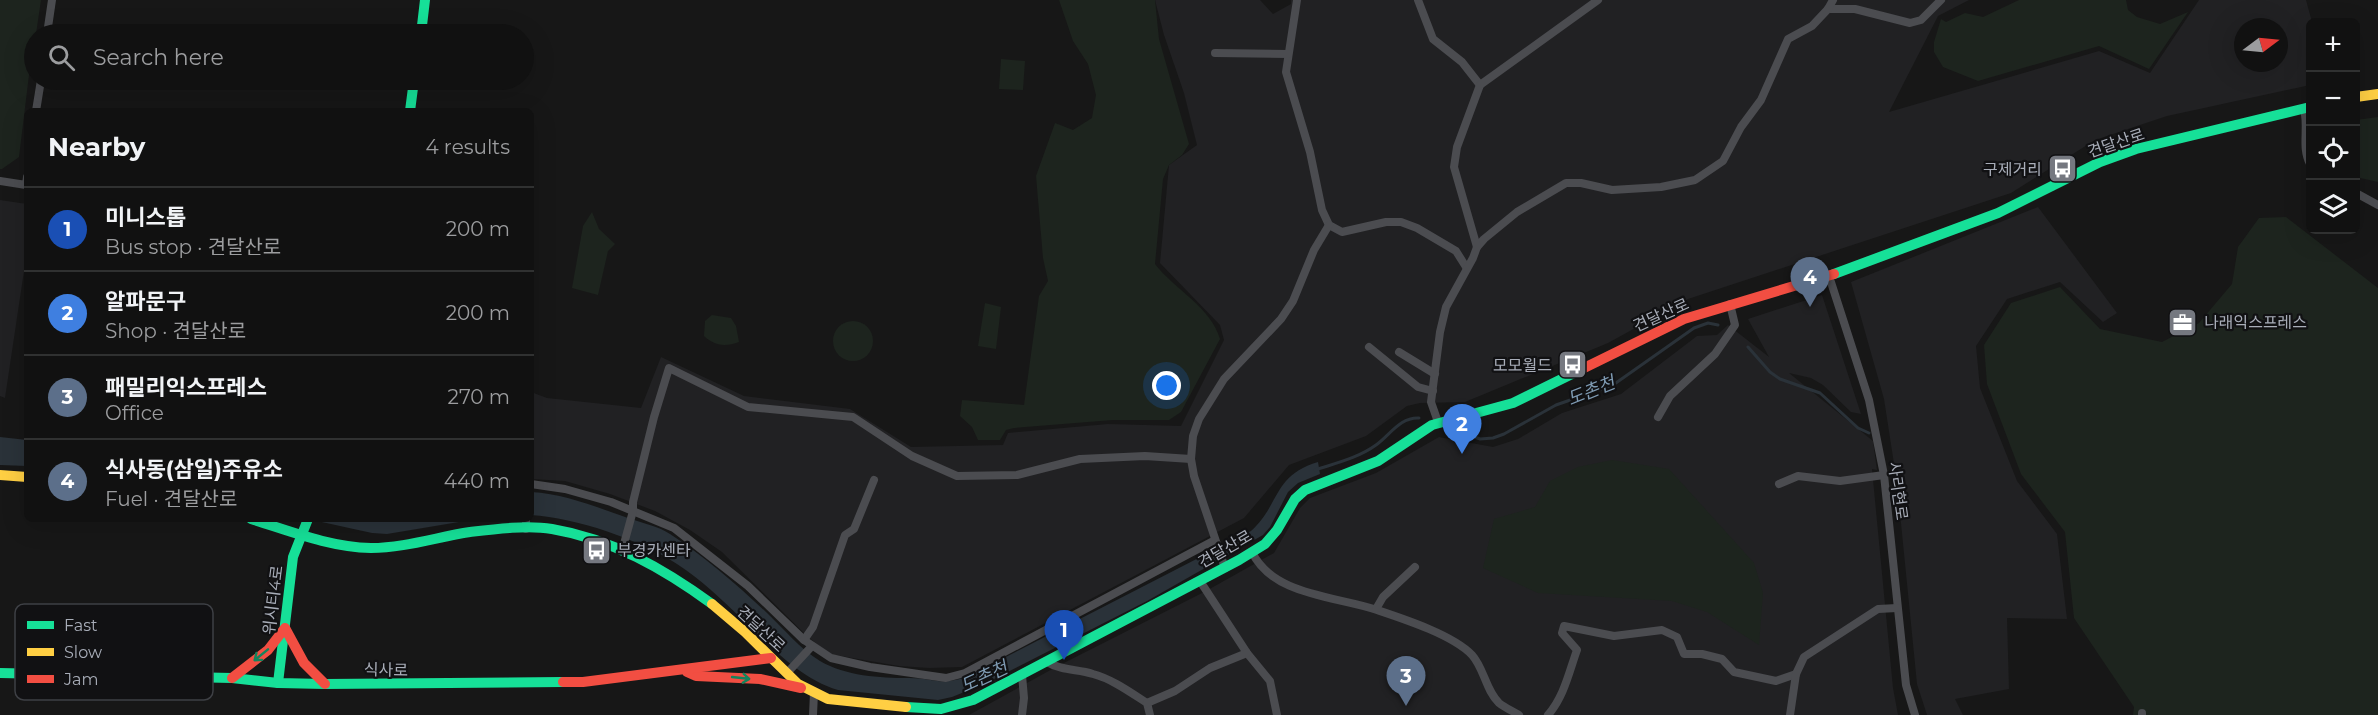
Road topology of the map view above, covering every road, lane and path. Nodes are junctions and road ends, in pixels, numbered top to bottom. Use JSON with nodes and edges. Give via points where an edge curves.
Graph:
{"nodes":[{"id":1,"x":52,"y":0,"type":"edge"},
{"id":2,"x":425,"y":0,"type":"edge"},
{"id":3,"x":1297,"y":0,"type":"edge"},
{"id":4,"x":1418,"y":0,"type":"edge"},
{"id":5,"x":1598,"y":0,"type":"edge"},
{"id":6,"x":1833,"y":0,"type":"edge"},
{"id":7,"x":1941,"y":0,"type":"edge"},
{"id":8,"x":1828,"y":9,"type":"junction"},
{"id":9,"x":48,"y":24,"type":"edge"},
{"id":10,"x":422,"y":24,"type":"edge"},
{"id":11,"x":1215,"y":54,"type":"dead end"},
{"id":12,"x":1288,"y":54,"type":"junction"},
{"id":13,"x":1480,"y":85,"type":"junction"},
{"id":14,"x":39,"y":90,"type":"edge"},
{"id":15,"x":413,"y":90,"type":"edge"},
{"id":16,"x":2378,"y":94,"type":"edge"},
{"id":17,"x":2360,"y":96,"type":"edge"},
{"id":18,"x":36,"y":108,"type":"edge"},
{"id":19,"x":410,"y":108,"type":"edge"},
{"id":20,"x":2306,"y":108,"type":"edge"},
{"id":21,"x":2306,"y":138,"type":"edge"},
{"id":22,"x":2306,"y":156,"type":"edge"},
{"id":23,"x":0,"y":181,"type":"edge"},
{"id":24,"x":24,"y":185,"type":"edge"},
{"id":25,"x":2360,"y":196,"type":"edge"},
{"id":26,"x":2378,"y":205,"type":"edge"},
{"id":27,"x":1329,"y":225,"type":"junction"},
{"id":28,"x":1477,"y":248,"type":"junction"},
{"id":29,"x":1466,"y":267,"type":"junction"},
{"id":30,"x":1829,"y":276,"type":"junction"},
{"id":31,"x":1731,"y":304,"type":"junction"},
{"id":32,"x":1369,"y":347,"type":"dead end"},
{"id":33,"x":1400,"y":352,"type":"dead end"},
{"id":34,"x":1435,"y":374,"type":"junction"},
{"id":35,"x":1433,"y":391,"type":"junction"},
{"id":36,"x":1658,"y":417,"type":"dead end"},
{"id":37,"x":1438,"y":422,"type":"junction"},
{"id":38,"x":1191,"y":459,"type":"junction"},
{"id":39,"x":0,"y":475,"type":"edge"},
{"id":40,"x":1884,"y":475,"type":"junction"},
{"id":41,"x":24,"y":477,"type":"edge"},
{"id":42,"x":874,"y":480,"type":"dead end"},
{"id":43,"x":534,"y":484,"type":"edge"},
{"id":44,"x":1779,"y":484,"type":"dead end"},
{"id":45,"x":632,"y":514,"type":"junction"},
{"id":46,"x":274,"y":522,"type":"edge"},
{"id":47,"x":526,"y":524,"type":"edge"},
{"id":48,"x":305,"y":526,"type":"edge"},
{"id":49,"x":1217,"y":543,"type":"junction"},
{"id":50,"x":622,"y":547,"type":"junction"},
{"id":51,"x":1252,"y":552,"type":"junction"},
{"id":52,"x":1225,"y":566,"type":"junction"},
{"id":53,"x":1415,"y":567,"type":"dead end"},
{"id":54,"x":1200,"y":581,"type":"junction"},
{"id":55,"x":1897,"y":608,"type":"junction"},
{"id":56,"x":1376,"y":609,"type":"junction"},
{"id":57,"x":285,"y":627,"type":"junction"},
{"id":58,"x":804,"y":640,"type":"junction"},
{"id":59,"x":810,"y":647,"type":"junction"},
{"id":60,"x":1248,"y":653,"type":"junction"},
{"id":61,"x":771,"y":658,"type":"junction"},
{"id":62,"x":1047,"y":662,"type":"junction"},
{"id":63,"x":684,"y":670,"type":"junction"},
{"id":64,"x":788,"y":671,"type":"junction"},
{"id":65,"x":0,"y":673,"type":"edge"},
{"id":66,"x":15,"y":673,"type":"edge"},
{"id":67,"x":1796,"y":674,"type":"junction"},
{"id":68,"x":1022,"y":675,"type":"junction"},
{"id":69,"x":213,"y":678,"type":"edge"},
{"id":70,"x":232,"y":678,"type":"junction"},
{"id":71,"x":278,"y":682,"type":"junction"},
{"id":72,"x":325,"y":684,"type":"junction"},
{"id":73,"x":809,"y":691,"type":"junction"},
{"id":74,"x":1147,"y":702,"type":"junction"},
{"id":75,"x":813,"y":715,"type":"edge"},
{"id":76,"x":1022,"y":715,"type":"edge"},
{"id":77,"x":1150,"y":715,"type":"edge"},
{"id":78,"x":1277,"y":715,"type":"edge"},
{"id":79,"x":1519,"y":715,"type":"edge"},
{"id":80,"x":1548,"y":715,"type":"edge"},
{"id":81,"x":1790,"y":715,"type":"edge"},
{"id":82,"x":1915,"y":715,"type":"edge"}],
"edges":[{"from":1,"to":9,"type":"street"},
{"from":2,"to":10,"type":"street"},
{"from":3,"to":12,"type":"street"},
{"from":4,"to":13,"type":"street","via":[[1433,39],[1462,62]]},
{"from":5,"to":13,"type":"street"},
{"from":6,"to":8,"type":"street"},
{"from":7,"to":8,"type":"street","via":[[1921,20],[1910,23],[1855,9]]},
{"from":8,"to":28,"type":"street","via":[[1812,26],[1788,39],[1761,100],[1723,161],[1695,180],[1661,187],[1612,190],[1566,183],[1518,212]]},
{"from":11,"to":12,"type":"street"},
{"from":12,"to":27,"type":"street","via":[[1286,72]]},
{"from":13,"to":28,"type":"street","via":[[1457,147],[1454,167]]},
{"from":14,"to":18,"type":"street"},
{"from":15,"to":19,"type":"street"},
{"from":16,"to":17,"type":"street"},
{"from":20,"to":30,"type":"street","name":"견달산로","via":[[2136,149],[2100,162],[1998,213]]},
{"from":21,"to":22,"type":"street"},
{"from":23,"to":24,"type":"street"},
{"from":25,"to":26,"type":"street"},
{"from":27,"to":29,"type":"street","via":[[1342,232],[1401,222],[1456,251]]},
{"from":27,"to":38,"type":"street","via":[[1281,319],[1209,400],[1193,436]]},
{"from":28,"to":29,"type":"street"},
{"from":29,"to":34,"type":"street","via":[[1446,307]]},
{"from":30,"to":31,"type":"street","name":"견달산로"},
{"from":30,"to":40,"type":"street","name":"사리현로","via":[[1869,400]]},
{"from":31,"to":36,"type":"street","via":[[1736,325],[1715,354],[1670,396]]},
{"from":31,"to":37,"type":"street","name":"견달산로","via":[[1684,319],[1512,404]]},
{"from":32,"to":35,"type":"street","via":[[1418,387]]},
{"from":33,"to":34,"type":"street"},
{"from":34,"to":35,"type":"street"},
{"from":35,"to":37,"type":"street","via":[[1431,402]]},
{"from":37,"to":51,"type":"street","name":"견달산로","via":[[1387,456],[1300,494],[1277,530]]},
{"from":38,"to":45,"type":"street","via":[[1080,459],[1017,475],[957,476],[912,456],[853,417],[748,407],[669,368]]},
{"from":38,"to":49,"type":"street"},
{"from":39,"to":41,"type":"street"},
{"from":40,"to":44,"type":"street","via":[[1840,481],[1798,476]]},
{"from":40,"to":55,"type":"street","name":"사리현로"},
{"from":42,"to":58,"type":"street","via":[[854,529],[845,535],[813,627]]},
{"from":43,"to":45,"type":"street","via":[[565,489]]},
{"from":45,"to":50,"type":"street"},
{"from":45,"to":58,"type":"street","via":[[674,528],[748,586]]},
{"from":46,"to":48,"type":"street","name":"견달산로"},
{"from":47,"to":48,"type":"street","name":"견달산로","via":[[366,548],[338,546]]},
{"from":47,"to":50,"type":"street","name":"견달산로"},
{"from":48,"to":57,"type":"street","name":"위시티4로","via":[[293,557]]},
{"from":49,"to":52,"type":"street"},
{"from":49,"to":59,"type":"street","via":[[965,673],[946,678],[870,667],[831,658]]},
{"from":50,"to":61,"type":"street","name":"견달산로","via":[[693,589]]},
{"from":51,"to":52,"type":"street","name":"견달산로"},
{"from":51,"to":56,"type":"street","via":[[1264,571],[1289,586]]},
{"from":52,"to":54,"type":"street","name":"견달산로"},
{"from":53,"to":56,"type":"street","via":[[1383,597]]},
{"from":54,"to":60,"type":"street"},
{"from":54,"to":62,"type":"street","name":"견달산로"},
{"from":55,"to":67,"type":"street","via":[[1878,609],[1804,657]]},
{"from":55,"to":82,"type":"street","name":"사리현로","via":[[1906,686]]},
{"from":56,"to":79,"type":"street","via":[[1457,642],[1474,657],[1498,702]]},
{"from":57,"to":70,"type":"street","one_way":true,"via":[[268,650]]},
{"from":57,"to":71,"type":"street","name":"위시티4로"},
{"from":57,"to":72,"type":"street","via":[[304,663]]},
{"from":58,"to":59,"type":"street"},
{"from":59,"to":64,"type":"street"},
{"from":60,"to":74,"type":"street","via":[[1210,668],[1175,691]]},
{"from":60,"to":78,"type":"street","via":[[1270,681]]},
{"from":61,"to":63,"type":"street","name":"식사로"},
{"from":61,"to":64,"type":"street","name":"견달산로"},
{"from":62,"to":68,"type":"street","name":"견달산로"},
{"from":62,"to":74,"type":"street","via":[[1118,684]]},
{"from":63,"to":72,"type":"street","name":"식사로","via":[[583,682]]},
{"from":63,"to":73,"type":"street","one_way":true,"via":[[696,676],[760,680]]},
{"from":64,"to":73,"type":"street","name":"견달산로"},
{"from":65,"to":66,"type":"street","name":"식사로"},
{"from":67,"to":80,"type":"street","via":[[1776,681],[1734,672],[1722,659],[1684,654],[1677,637],[1662,630],[1614,636],[1564,626],[1562,633],[1577,650],[1556,706]]},
{"from":67,"to":81,"type":"street"},
{"from":68,"to":73,"type":"street","name":"견달산로","via":[[945,710],[828,699]]},
{"from":68,"to":76,"type":"street"},
{"from":69,"to":70,"type":"street","name":"식사로"},
{"from":70,"to":71,"type":"street","name":"식사로"},
{"from":71,"to":72,"type":"street","name":"식사로"},
{"from":73,"to":75,"type":"street"},
{"from":74,"to":77,"type":"street"}]}
